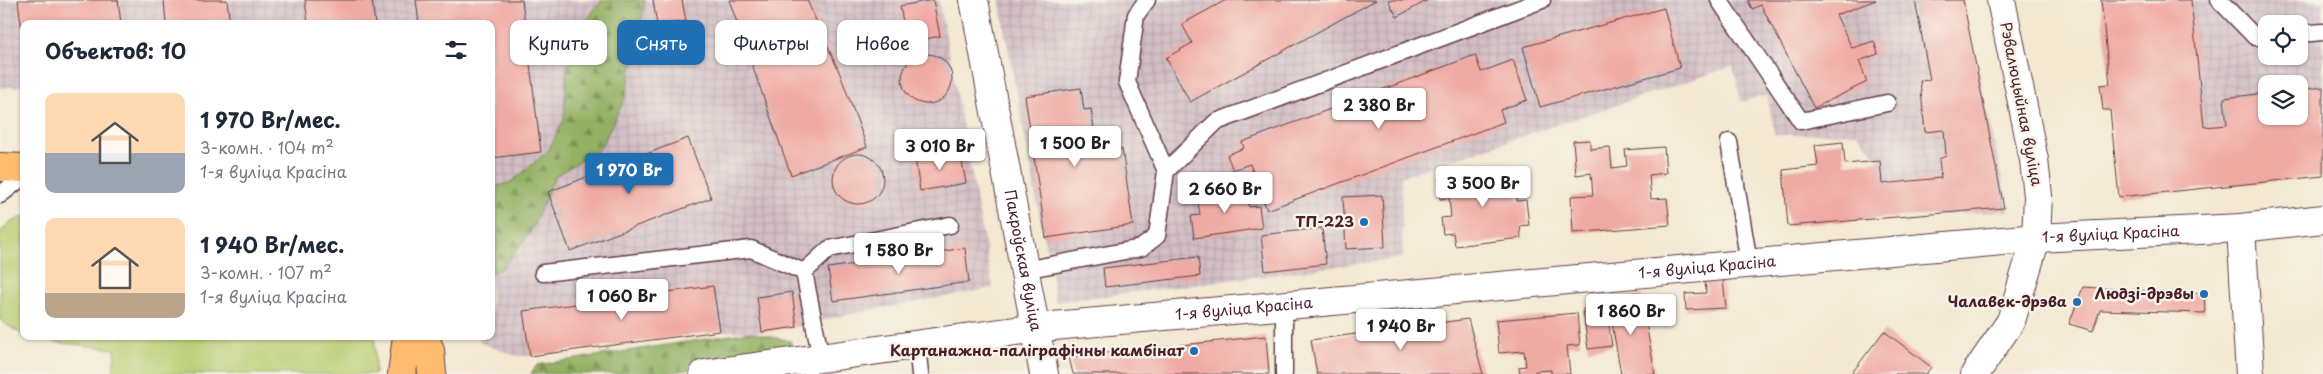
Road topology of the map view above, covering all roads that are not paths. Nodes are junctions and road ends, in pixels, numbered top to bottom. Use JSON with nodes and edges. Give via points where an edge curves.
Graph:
{"nodes":[{"id":1,"x":974,"y":0,"type":"edge"},
{"id":2,"x":1147,"y":0,"type":"edge"},
{"id":3,"x":1542,"y":0,"type":"edge"},
{"id":4,"x":1719,"y":0,"type":"edge"},
{"id":5,"x":2001,"y":0,"type":"edge"},
{"id":6,"x":2219,"y":0,"type":"edge"},
{"id":7,"x":2323,"y":32,"type":"edge"},
{"id":8,"x":2308,"y":33,"type":"edge"},
{"id":9,"x":2258,"y":37,"type":"edge"},
{"id":10,"x":1887,"y":103,"type":"dead end"},
{"id":11,"x":1729,"y":142,"type":"dead end"},
{"id":12,"x":0,"y":167,"type":"edge"},
{"id":13,"x":20,"y":168,"type":"edge"},
{"id":14,"x":1166,"y":171,"type":"junction"},
{"id":15,"x":20,"y":179,"type":"edge"},
{"id":16,"x":0,"y":195,"type":"edge"},
{"id":17,"x":2323,"y":219,"type":"edge"},
{"id":18,"x":950,"y":225,"type":"dead end"},
{"id":19,"x":2241,"y":228,"type":"junction"},
{"id":20,"x":2036,"y":238,"type":"junction"},
{"id":21,"x":1749,"y":263,"type":"junction"},
{"id":22,"x":1024,"y":270,"type":"junction"},
{"id":23,"x":804,"y":272,"type":"junction"},
{"id":24,"x":543,"y":273,"type":"dead end"},
{"id":25,"x":1284,"y":305,"type":"junction"},
{"id":26,"x":1036,"y":328,"type":"junction"},
{"id":27,"x":407,"y":340,"type":"edge"},
{"id":28,"x":426,"y":340,"type":"edge"},
{"id":29,"x":917,"y":344,"type":"junction"},
{"id":30,"x":821,"y":359,"type":"junction"},
{"id":31,"x":402,"y":374,"type":"edge"},
{"id":32,"x":432,"y":374,"type":"edge"},
{"id":33,"x":704,"y":374,"type":"edge"},
{"id":34,"x":920,"y":374,"type":"edge"},
{"id":35,"x":1044,"y":374,"type":"edge"},
{"id":36,"x":1284,"y":374,"type":"edge"},
{"id":37,"x":1974,"y":374,"type":"edge"},
{"id":38,"x":2250,"y":374,"type":"edge"}],
"edges":[{"from":1,"to":22,"type":"street","name":"Пакроўская вуліца"},
{"from":2,"to":14,"type":"lane","via":[[1136,16],[1127,82]]},
{"from":3,"to":14,"type":"lane","via":[[1216,122]]},
{"from":4,"to":10,"type":"lane","via":[[1801,121]]},
{"from":5,"to":20,"type":"street","name":"Рэвалюцыйная вуліца","via":[[2034,160],[2038,196]]},
{"from":6,"to":9,"type":"lane"},
{"from":7,"to":8,"type":"lane"},
{"from":11,"to":21,"type":"lane"},
{"from":12,"to":13,"type":"main road"},
{"from":14,"to":22,"type":"lane","via":[[1157,236],[1141,248]]},
{"from":15,"to":16,"type":"lane"},
{"from":17,"to":19,"type":"street","name":"1-я вуліца Красіна"},
{"from":18,"to":23,"type":"lane","via":[[829,249]]},
{"from":19,"to":20,"type":"street","name":"1-я вуліца Красіна"},
{"from":19,"to":38,"type":"street"},
{"from":20,"to":21,"type":"street","name":"1-я вуліца Красіна"},
{"from":20,"to":37,"type":"street","name":"Рэвалюцыйная вуліца","via":[[2011,321]]},
{"from":21,"to":25,"type":"street","name":"1-я вуліца Красіна"},
{"from":22,"to":26,"type":"street","name":"Пакроўская вуліца"},
{"from":23,"to":24,"type":"lane","via":[[751,249]]},
{"from":23,"to":30,"type":"lane"},
{"from":25,"to":26,"type":"street","name":"1-я вуліца Красіна"},
{"from":25,"to":36,"type":"lane"},
{"from":26,"to":29,"type":"street","name":"1-я вуліца Красіна"},
{"from":26,"to":35,"type":"street","name":"Пакроўская вуліца"},
{"from":27,"to":31,"type":"main road"},
{"from":28,"to":32,"type":"main road"},
{"from":29,"to":30,"type":"street","name":"1-я вуліца Красіна"},
{"from":29,"to":34,"type":"lane"},
{"from":30,"to":33,"type":"street","name":"1-я вуліца Красіна"}]}
